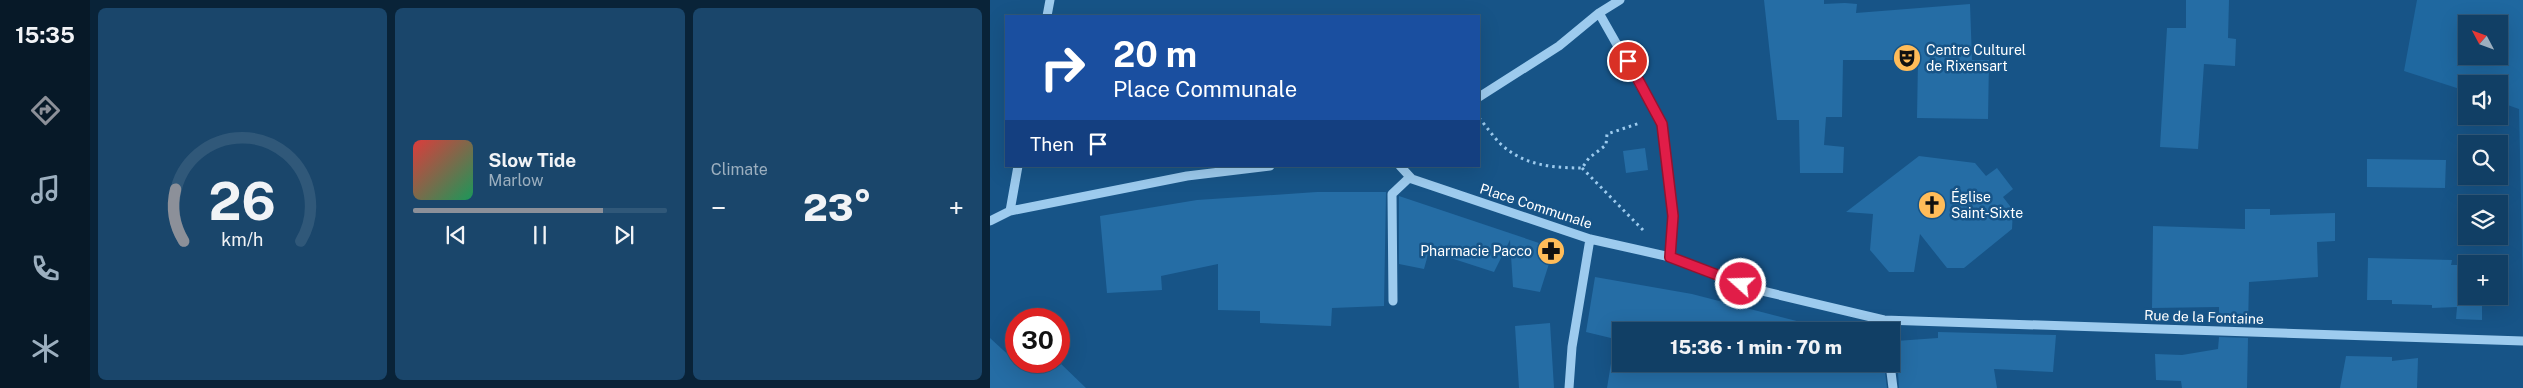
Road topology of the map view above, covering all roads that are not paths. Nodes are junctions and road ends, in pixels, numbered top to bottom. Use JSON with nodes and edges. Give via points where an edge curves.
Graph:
{"nodes":[{"id":1,"x":1050,"y":0,"type":"edge"},
{"id":2,"x":1607,"y":0,"type":"edge"},
{"id":3,"x":1620,"y":0,"type":"edge"},
{"id":4,"x":1599,"y":13,"type":"junction"},
{"id":5,"x":1047,"y":15,"type":"edge"},
{"id":6,"x":1480,"y":96,"type":"edge"},
{"id":7,"x":1018,"y":167,"type":"edge"},
{"id":8,"x":1262,"y":167,"type":"edge"},
{"id":9,"x":1401,"y":167,"type":"edge"},
{"id":10,"x":1410,"y":177,"type":"junction"},
{"id":11,"x":1010,"y":211,"type":"junction"},
{"id":12,"x":990,"y":221,"type":"edge"},
{"id":13,"x":1590,"y":239,"type":"junction"},
{"id":14,"x":1670,"y":257,"type":"junction"},
{"id":15,"x":1393,"y":301,"type":"dead end"},
{"id":16,"x":1884,"y":320,"type":"joint"},
{"id":17,"x":2523,"y":341,"type":"edge"},
{"id":18,"x":1891,"y":372,"type":"edge"},
{"id":19,"x":1569,"y":388,"type":"edge"},
{"id":20,"x":1893,"y":388,"type":"edge"}],
"edges":[{"from":1,"to":5,"type":"street"},
{"from":2,"to":4,"type":"street"},
{"from":3,"to":4,"type":"street"},
{"from":4,"to":6,"type":"street","via":[[1559,46]]},
{"from":4,"to":14,"type":"street","via":[[1662,124],[1673,216]]},
{"from":7,"to":11,"type":"street"},
{"from":8,"to":11,"type":"street","via":[[1187,176]]},
{"from":9,"to":10,"type":"street","name":"Place Communale"},
{"from":10,"to":13,"type":"street","name":"Place Communale"},
{"from":10,"to":15,"type":"street","via":[[1392,194]]},
{"from":11,"to":12,"type":"street"},
{"from":13,"to":14,"type":"street","name":"Place Communale"},
{"from":13,"to":19,"type":"street","via":[[1572,347]]},
{"from":14,"to":16,"type":"street","name":"Place Communale","via":[[1758,290]]},
{"from":16,"to":17,"type":"street","name":"Rue de la Fontaine"},
{"from":18,"to":20,"type":"street"}]}
